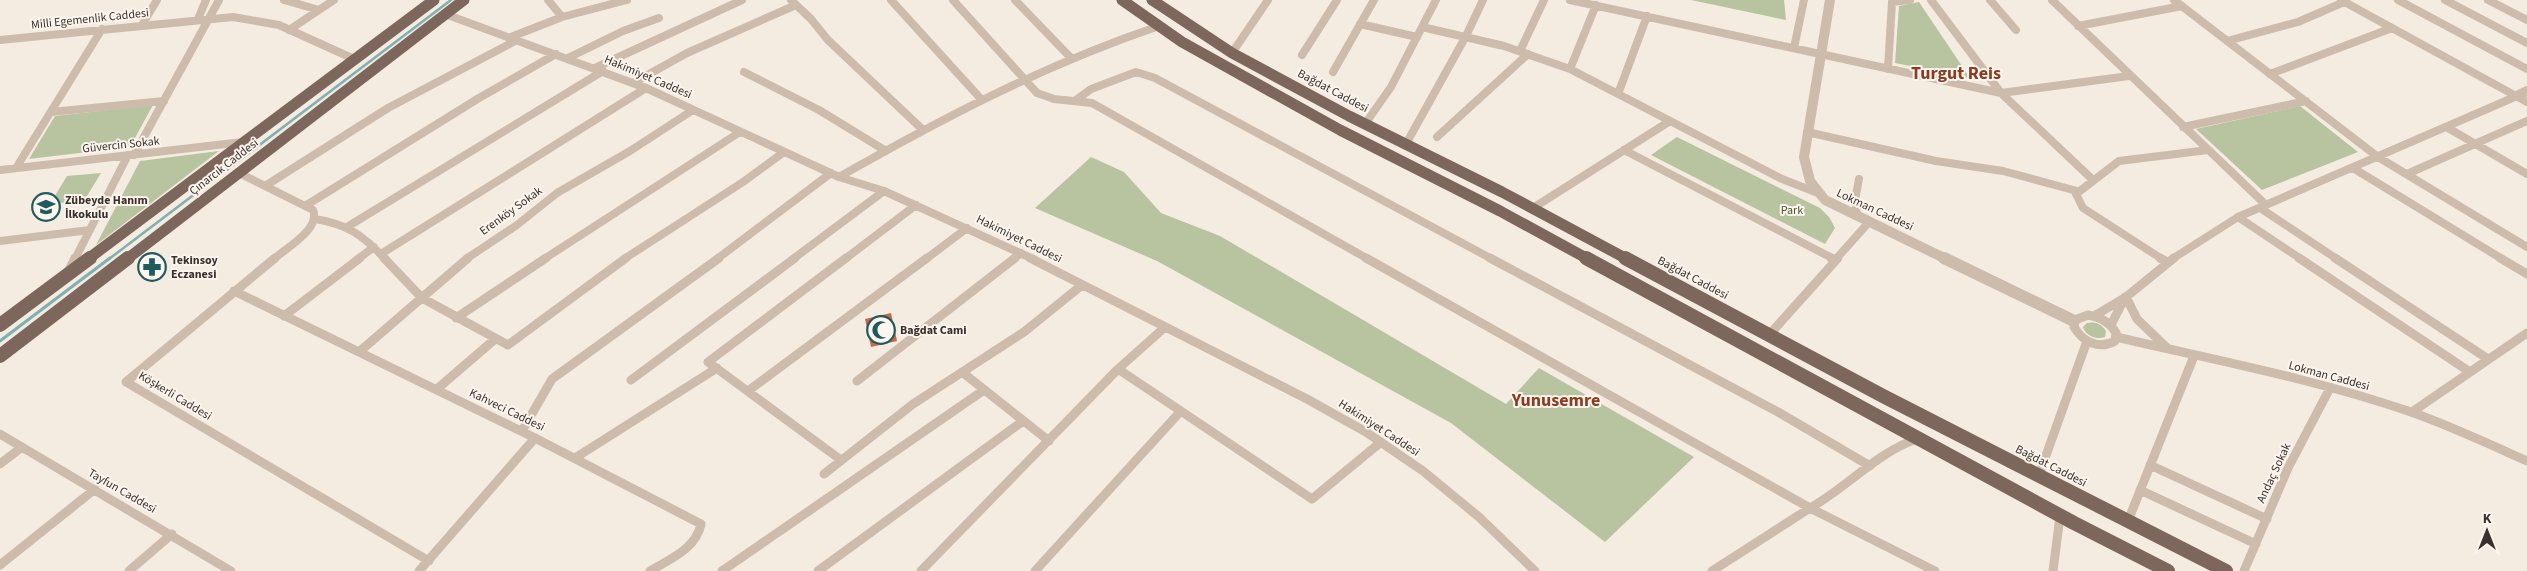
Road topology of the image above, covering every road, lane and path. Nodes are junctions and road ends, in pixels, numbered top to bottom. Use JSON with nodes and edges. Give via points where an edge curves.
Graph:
{"nodes":[{"id":1,"x":157,"y":0,"type":"edge"},
{"id":2,"x":206,"y":0,"type":"edge"},
{"id":3,"x":219,"y":0,"type":"edge"},
{"id":4,"x":284,"y":0,"type":"edge"},
{"id":5,"x":334,"y":0,"type":"edge"},
{"id":6,"x":434,"y":0,"type":"edge"},
{"id":7,"x":464,"y":0,"type":"edge"},
{"id":8,"x":548,"y":0,"type":"edge"},
{"id":9,"x":627,"y":0,"type":"edge"},
{"id":10,"x":742,"y":0,"type":"edge"},
{"id":11,"x":891,"y":0,"type":"edge"},
{"id":12,"x":953,"y":0,"type":"edge"},
{"id":13,"x":1015,"y":0,"type":"edge"},
{"id":14,"x":1122,"y":0,"type":"edge"},
{"id":15,"x":1152,"y":0,"type":"edge"},
{"id":16,"x":1268,"y":0,"type":"edge"},
{"id":17,"x":1337,"y":0,"type":"edge"},
{"id":18,"x":1374,"y":0,"type":"edge"},
{"id":19,"x":1436,"y":0,"type":"edge"},
{"id":20,"x":1483,"y":0,"type":"edge"},
{"id":21,"x":1544,"y":0,"type":"edge"},
{"id":22,"x":1570,"y":0,"type":"edge"},
{"id":23,"x":1804,"y":0,"type":"edge"},
{"id":24,"x":1830,"y":0,"type":"edge"},
{"id":25,"x":1910,"y":0,"type":"edge"},
{"id":26,"x":1931,"y":0,"type":"edge"},
{"id":27,"x":1990,"y":0,"type":"edge"},
{"id":28,"x":2052,"y":0,"type":"edge"},
{"id":29,"x":2174,"y":0,"type":"edge"},
{"id":30,"x":2398,"y":0,"type":"edge"},
{"id":31,"x":2445,"y":0,"type":"edge"},
{"id":32,"x":2488,"y":0,"type":"edge"},
{"id":33,"x":2343,"y":1,"type":"edge"},
{"id":34,"x":794,"y":3,"type":"edge"},
{"id":35,"x":1596,"y":6,"type":"junction"},
{"id":36,"x":2182,"y":6,"type":"junction"},
{"id":37,"x":319,"y":10,"type":"junction"},
{"id":38,"x":445,"y":14,"type":"junction"},
{"id":39,"x":1648,"y":16,"type":"junction"},
{"id":40,"x":562,"y":17,"type":"junction"},
{"id":41,"x":210,"y":18,"type":"junction"},
{"id":42,"x":659,"y":18,"type":"dead end"},
{"id":43,"x":198,"y":19,"type":"junction"},
{"id":44,"x":2527,"y":20,"type":"edge"},
{"id":45,"x":142,"y":24,"type":"junction"},
{"id":46,"x":1360,"y":24,"type":"junction"},
{"id":47,"x":1159,"y":26,"type":"junction"},
{"id":48,"x":2078,"y":26,"type":"junction"},
{"id":49,"x":1422,"y":27,"type":"junction"},
{"id":50,"x":2392,"y":28,"type":"junction"},
{"id":51,"x":102,"y":29,"type":"junction"},
{"id":52,"x":288,"y":30,"type":"junction"},
{"id":53,"x":2016,"y":30,"type":"dead end"},
{"id":54,"x":1466,"y":36,"type":"junction"},
{"id":55,"x":1416,"y":37,"type":"junction"},
{"id":56,"x":514,"y":39,"type":"junction"},
{"id":57,"x":0,"y":40,"type":"edge"},
{"id":58,"x":2227,"y":41,"type":"junction"},
{"id":59,"x":2527,"y":43,"type":"edge"},
{"id":60,"x":1794,"y":48,"type":"junction"},
{"id":61,"x":1520,"y":51,"type":"junction"},
{"id":62,"x":1232,"y":52,"type":"junction"},
{"id":63,"x":1820,"y":53,"type":"junction"},
{"id":64,"x":556,"y":54,"type":"junction"},
{"id":65,"x":1528,"y":54,"type":"junction"},
{"id":66,"x":1302,"y":55,"type":"dead end"},
{"id":67,"x":568,"y":58,"type":"junction"},
{"id":68,"x":1071,"y":58,"type":"junction"},
{"id":69,"x":354,"y":59,"type":"junction"},
{"id":70,"x":1888,"y":68,"type":"junction"},
{"id":71,"x":1570,"y":69,"type":"junction"},
{"id":72,"x":2527,"y":69,"type":"edge"},
{"id":73,"x":599,"y":70,"type":"junction"},
{"id":74,"x":744,"y":72,"type":"dead end"},
{"id":75,"x":1333,"y":72,"type":"dead end"},
{"id":76,"x":2270,"y":74,"type":"junction"},
{"id":77,"x":2129,"y":76,"type":"junction"},
{"id":78,"x":1024,"y":80,"type":"junction"},
{"id":79,"x":633,"y":83,"type":"junction"},
{"id":80,"x":646,"y":88,"type":"junction"},
{"id":81,"x":2527,"y":91,"type":"edge"},
{"id":82,"x":1618,"y":94,"type":"junction"},
{"id":83,"x":2001,"y":94,"type":"junction"},
{"id":84,"x":2517,"y":96,"type":"junction"},
{"id":85,"x":982,"y":99,"type":"junction"},
{"id":86,"x":164,"y":100,"type":"junction"},
{"id":87,"x":1076,"y":100,"type":"junction"},
{"id":88,"x":2306,"y":101,"type":"junction"},
{"id":89,"x":2527,"y":102,"type":"edge"},
{"id":90,"x":693,"y":110,"type":"junction"},
{"id":91,"x":50,"y":112,"type":"junction"},
{"id":92,"x":1670,"y":121,"type":"junction"},
{"id":93,"x":2527,"y":121,"type":"edge"},
{"id":94,"x":1365,"y":124,"type":"junction"},
{"id":95,"x":2184,"y":127,"type":"junction"},
{"id":96,"x":2448,"y":128,"type":"junction"},
{"id":97,"x":923,"y":130,"type":"junction"},
{"id":98,"x":740,"y":132,"type":"junction"},
{"id":99,"x":1808,"y":132,"type":"junction"},
{"id":100,"x":1437,"y":137,"type":"dead end"},
{"id":101,"x":244,"y":142,"type":"junction"},
{"id":102,"x":1406,"y":144,"type":"junction"},
{"id":103,"x":2476,"y":144,"type":"junction"},
{"id":104,"x":1624,"y":150,"type":"junction"},
{"id":105,"x":2208,"y":150,"type":"junction"},
{"id":106,"x":886,"y":151,"type":"junction"},
{"id":107,"x":784,"y":152,"type":"junction"},
{"id":108,"x":131,"y":155,"type":"junction"},
{"id":109,"x":2378,"y":157,"type":"junction"},
{"id":110,"x":16,"y":168,"type":"junction"},
{"id":111,"x":2353,"y":168,"type":"junction"},
{"id":112,"x":0,"y":170,"type":"edge"},
{"id":113,"x":239,"y":173,"type":"junction"},
{"id":114,"x":2407,"y":174,"type":"junction"},
{"id":115,"x":2527,"y":174,"type":"edge"},
{"id":116,"x":835,"y":175,"type":"junction"},
{"id":117,"x":1859,"y":179,"type":"dead end"},
{"id":118,"x":2093,"y":180,"type":"junction"},
{"id":119,"x":265,"y":186,"type":"junction"},
{"id":120,"x":2077,"y":191,"type":"junction"},
{"id":121,"x":884,"y":192,"type":"junction"},
{"id":122,"x":1818,"y":193,"type":"junction"},
{"id":123,"x":916,"y":205,"type":"junction"},
{"id":124,"x":305,"y":206,"type":"junction"},
{"id":125,"x":2263,"y":207,"type":"junction"},
{"id":126,"x":1533,"y":208,"type":"junction"},
{"id":127,"x":1857,"y":215,"type":"junction"},
{"id":128,"x":2238,"y":217,"type":"junction"},
{"id":129,"x":315,"y":219,"type":"junction"},
{"id":130,"x":1870,"y":221,"type":"junction"},
{"id":131,"x":347,"y":227,"type":"junction"},
{"id":132,"x":967,"y":228,"type":"junction"},
{"id":133,"x":90,"y":230,"type":"junction"},
{"id":134,"x":0,"y":241,"type":"edge"},
{"id":135,"x":374,"y":247,"type":"junction"},
{"id":136,"x":2527,"y":247,"type":"edge"},
{"id":137,"x":1021,"y":253,"type":"junction"},
{"id":138,"x":381,"y":254,"type":"junction"},
{"id":139,"x":1836,"y":260,"type":"junction"},
{"id":140,"x":2167,"y":262,"type":"junction"},
{"id":141,"x":2527,"y":274,"type":"edge"},
{"id":142,"x":67,"y":275,"type":"junction"},
{"id":143,"x":1082,"y":285,"type":"junction"},
{"id":144,"x":234,"y":291,"type":"junction"},
{"id":145,"x":2126,"y":297,"type":"junction"},
{"id":146,"x":422,"y":298,"type":"junction"},
{"id":147,"x":284,"y":316,"type":"junction"},
{"id":148,"x":2094,"y":316,"type":"junction"},
{"id":149,"x":456,"y":318,"type":"junction"},
{"id":150,"x":2074,"y":321,"type":"junction"},
{"id":151,"x":0,"y":325,"type":"edge"},
{"id":152,"x":2111,"y":325,"type":"junction"},
{"id":153,"x":1164,"y":328,"type":"junction"},
{"id":154,"x":2527,"y":333,"type":"edge"},
{"id":155,"x":1770,"y":334,"type":"junction"},
{"id":156,"x":2116,"y":337,"type":"junction"},
{"id":157,"x":494,"y":340,"type":"junction"},
{"id":158,"x":2087,"y":341,"type":"junction"},
{"id":159,"x":2170,"y":350,"type":"junction"},
{"id":160,"x":359,"y":352,"type":"junction"},
{"id":161,"x":0,"y":356,"type":"edge"},
{"id":162,"x":2194,"y":356,"type":"junction"},
{"id":163,"x":2488,"y":359,"type":"junction"},
{"id":164,"x":717,"y":368,"type":"junction"},
{"id":165,"x":1118,"y":369,"type":"junction"},
{"id":166,"x":962,"y":372,"type":"junction"},
{"id":167,"x":2470,"y":372,"type":"junction"},
{"id":168,"x":631,"y":380,"type":"dead end"},
{"id":169,"x":857,"y":381,"type":"dead end"},
{"id":170,"x":2330,"y":388,"type":"junction"},
{"id":171,"x":436,"y":390,"type":"junction"},
{"id":172,"x":984,"y":390,"type":"junction"},
{"id":173,"x":748,"y":391,"type":"junction"},
{"id":174,"x":1180,"y":412,"type":"junction"},
{"id":175,"x":2412,"y":412,"type":"junction"},
{"id":176,"x":1023,"y":420,"type":"junction"},
{"id":177,"x":522,"y":431,"type":"junction"},
{"id":178,"x":0,"y":434,"type":"edge"},
{"id":179,"x":535,"y":438,"type":"junction"},
{"id":180,"x":1917,"y":439,"type":"junction"},
{"id":181,"x":1049,"y":441,"type":"junction"},
{"id":182,"x":1381,"y":442,"type":"junction"},
{"id":183,"x":22,"y":447,"type":"junction"},
{"id":184,"x":575,"y":458,"type":"junction"},
{"id":185,"x":841,"y":460,"type":"junction"},
{"id":186,"x":2527,"y":461,"type":"edge"},
{"id":187,"x":0,"y":464,"type":"edge"},
{"id":188,"x":2150,"y":465,"type":"junction"},
{"id":189,"x":1870,"y":466,"type":"junction"},
{"id":190,"x":824,"y":474,"type":"dead end"},
{"id":191,"x":2039,"y":475,"type":"junction"},
{"id":192,"x":95,"y":489,"type":"junction"},
{"id":193,"x":2140,"y":490,"type":"junction"},
{"id":194,"x":1810,"y":508,"type":"junction"},
{"id":195,"x":2060,"y":516,"type":"junction"},
{"id":196,"x":2266,"y":519,"type":"junction"},
{"id":197,"x":2128,"y":521,"type":"junction"},
{"id":198,"x":172,"y":534,"type":"junction"},
{"id":199,"x":2256,"y":544,"type":"junction"},
{"id":200,"x":429,"y":561,"type":"junction"},
{"id":201,"x":0,"y":565,"type":"edge"},
{"id":202,"x":1534,"y":570,"type":"edge"},
{"id":203,"x":129,"y":571,"type":"edge"},
{"id":204,"x":231,"y":571,"type":"edge"},
{"id":205,"x":419,"y":571,"type":"edge"},
{"id":206,"x":650,"y":571,"type":"edge"},
{"id":207,"x":722,"y":571,"type":"edge"},
{"id":208,"x":818,"y":571,"type":"edge"},
{"id":209,"x":921,"y":571,"type":"edge"},
{"id":210,"x":1035,"y":571,"type":"edge"},
{"id":211,"x":1713,"y":571,"type":"edge"},
{"id":212,"x":1936,"y":571,"type":"edge"},
{"id":213,"x":2053,"y":571,"type":"edge"},
{"id":214,"x":2168,"y":571,"type":"edge"},
{"id":215,"x":2226,"y":571,"type":"edge"},
{"id":216,"x":2244,"y":571,"type":"edge"}],
"edges":[{"from":1,"to":45,"type":"street"},
{"from":2,"to":43,"type":"street"},
{"from":3,"to":41,"type":"street"},
{"from":4,"to":37,"type":"street"},
{"from":5,"to":37,"type":"street"},
{"from":6,"to":69,"type":"main road","name":"Çınarcık Caddesi"},
{"from":7,"to":38,"type":"main road","name":"Çınarcık Caddesi"},
{"from":8,"to":40,"type":"street"},
{"from":9,"to":40,"type":"street"},
{"from":10,"to":73,"type":"street"},
{"from":11,"to":85,"type":"street"},
{"from":12,"to":78,"type":"street"},
{"from":13,"to":68,"type":"street"},
{"from":14,"to":47,"type":"main road"},
{"from":15,"to":62,"type":"main road","name":"Bağdat Caddesi"},
{"from":16,"to":62,"type":"street"},
{"from":17,"to":66,"type":"street"},
{"from":18,"to":46,"type":"street"},
{"from":19,"to":49,"type":"street"},
{"from":20,"to":54,"type":"street"},
{"from":21,"to":61,"type":"street"},
{"from":22,"to":35,"type":"street"},
{"from":23,"to":60,"type":"street"},
{"from":24,"to":63,"type":"street","name":"Lokman Caddesi"},
{"from":25,"to":70,"type":"street","via":[[1892,2]]},
{"from":26,"to":83,"type":"street"},
{"from":27,"to":53,"type":"street"},
{"from":28,"to":48,"type":"street"},
{"from":29,"to":36,"type":"street"},
{"from":30,"to":72,"type":"street"},
{"from":31,"to":59,"type":"street"},
{"from":32,"to":44,"type":"street"},
{"from":33,"to":50,"type":"street"},
{"from":33,"to":58,"type":"street","via":[[2298,22]]},
{"from":34,"to":79,"type":"street","via":[[687,53]]},
{"from":34,"to":97,"type":"street","via":[[828,40]]},
{"from":35,"to":39,"type":"street"},
{"from":35,"to":71,"type":"street"},
{"from":36,"to":48,"type":"street"},
{"from":36,"to":58,"type":"street"},
{"from":37,"to":52,"type":"street"},
{"from":38,"to":56,"type":"street","name":"Hakimiyet Caddesi"},
{"from":38,"to":113,"type":"main road","name":"Çınarcık Caddesi"},
{"from":39,"to":60,"type":"street"},
{"from":39,"to":82,"type":"street"},
{"from":40,"to":56,"type":"street"},
{"from":41,"to":43,"type":"street","name":"Milli Egemenlik Caddesi"},
{"from":41,"to":52,"type":"street","name":"Milli Egemenlik Caddesi","via":[[255,19]]},
{"from":41,"to":86,"type":"street"},
{"from":42,"to":67,"type":"street"},
{"from":43,"to":45,"type":"street","name":"Milli Egemenlik Caddesi"},
{"from":45,"to":51,"type":"street","name":"Milli Egemenlik Caddesi"},
{"from":46,"to":55,"type":"street"},
{"from":46,"to":75,"type":"street"},
{"from":47,"to":68,"type":"street"},
{"from":47,"to":180,"type":"main road","via":[[1332,125],[1500,211]]},
{"from":48,"to":77,"type":"street"},
{"from":49,"to":54,"type":"street"},
{"from":49,"to":55,"type":"street"},
{"from":50,"to":76,"type":"street"},
{"from":50,"to":84,"type":"street"},
{"from":51,"to":57,"type":"street","name":"Milli Egemenlik Caddesi"},
{"from":51,"to":91,"type":"street"},
{"from":52,"to":69,"type":"street","name":"Milli Egemenlik Caddesi"},
{"from":54,"to":61,"type":"street"},
{"from":54,"to":102,"type":"street"},
{"from":55,"to":94,"type":"street","via":[[1391,87]]},
{"from":56,"to":64,"type":"street","name":"Hakimiyet Caddesi"},
{"from":56,"to":119,"type":"street","via":[[392,104]]},
{"from":58,"to":76,"type":"street"},
{"from":60,"to":63,"type":"street"},
{"from":61,"to":65,"type":"street"},
{"from":62,"to":94,"type":"main road","name":"Bağdat Caddesi"},
{"from":63,"to":70,"type":"street"},
{"from":63,"to":99,"type":"street","name":"Lokman Caddesi"},
{"from":64,"to":67,"type":"street","name":"Hakimiyet Caddesi"},
{"from":64,"to":124,"type":"street"},
{"from":65,"to":71,"type":"street"},
{"from":65,"to":100,"type":"street"},
{"from":67,"to":73,"type":"street","name":"Hakimiyet Caddesi"},
{"from":68,"to":78,"type":"street"},
{"from":69,"to":101,"type":"main road","name":"Çınarcık Caddesi"},
{"from":70,"to":83,"type":"street"},
{"from":71,"to":82,"type":"street"},
{"from":73,"to":79,"type":"street","name":"Hakimiyet Caddesi"},
{"from":73,"to":131,"type":"street"},
{"from":74,"to":106,"type":"street","via":[[819,110]]},
{"from":76,"to":88,"type":"street"},
{"from":77,"to":83,"type":"street"},
{"from":77,"to":95,"type":"street"},
{"from":78,"to":85,"type":"street"},
{"from":78,"to":87,"type":"street","via":[[1029,90],[1041,96]]},
{"from":79,"to":80,"type":"street","name":"Hakimiyet Caddesi"},
{"from":80,"to":90,"type":"street","name":"Hakimiyet Caddesi"},
{"from":80,"to":138,"type":"street"},
{"from":81,"to":84,"type":"street"},
{"from":82,"to":92,"type":"street"},
{"from":83,"to":118,"type":"street"},
{"from":84,"to":89,"type":"street"},
{"from":84,"to":96,"type":"street"},
{"from":85,"to":97,"type":"street"},
{"from":86,"to":91,"type":"street"},
{"from":86,"to":108,"type":"street"},
{"from":87,"to":189,"type":"street","via":[[1091,90],[1136,72],[1155,78],[1778,412]]},
{"from":87,"to":194,"type":"street","via":[[1092,103]]},
{"from":88,"to":95,"type":"street"},
{"from":88,"to":109,"type":"street"},
{"from":90,"to":98,"type":"street","name":"Hakimiyet Caddesi"},
{"from":90,"to":146,"type":"street","name":"Erenköy Sokak","via":[[557,192],[517,225],[456,266]]},
{"from":91,"to":110,"type":"street"},
{"from":92,"to":104,"type":"street"},
{"from":92,"to":122,"type":"street","via":[[1782,179]]},
{"from":93,"to":103,"type":"street"},
{"from":94,"to":102,"type":"main road","name":"Bağdat Caddesi"},
{"from":95,"to":105,"type":"street"},
{"from":96,"to":103,"type":"street"},
{"from":96,"to":109,"type":"street"},
{"from":97,"to":106,"type":"street"},
{"from":98,"to":107,"type":"street","name":"Hakimiyet Caddesi"},
{"from":98,"to":149,"type":"street"},
{"from":99,"to":120,"type":"street","via":[[1936,161],[2003,171]]},
{"from":99,"to":122,"type":"street","name":"Lokman Caddesi","via":[[1804,164],[1808,179]]},
{"from":101,"to":108,"type":"street","name":"Güvercin Sokak"},
{"from":101,"to":142,"type":"main road","name":"Çınarcık Caddesi"},
{"from":102,"to":126,"type":"main road","name":"Bağdat Caddesi"},
{"from":103,"to":114,"type":"street"},
{"from":103,"to":115,"type":"street"},
{"from":104,"to":126,"type":"street"},
{"from":104,"to":139,"type":"street"},
{"from":105,"to":118,"type":"street","via":[[2119,160]]},
{"from":105,"to":125,"type":"street"},
{"from":106,"to":116,"type":"street"},
{"from":107,"to":116,"type":"street","name":"Hakimiyet Caddesi"},
{"from":107,"to":157,"type":"street","via":[[635,251],[508,345]]},
{"from":108,"to":110,"type":"street","name":"Güvercin Sokak"},
{"from":108,"to":133,"type":"street"},
{"from":109,"to":111,"type":"street"},
{"from":109,"to":114,"type":"street"},
{"from":110,"to":112,"type":"street","name":"Güvercin Sokak"},
{"from":111,"to":125,"type":"street"},
{"from":111,"to":141,"type":"street"},
{"from":113,"to":119,"type":"street"},
{"from":113,"to":161,"type":"main road","name":"Çınarcık Caddesi"},
{"from":114,"to":136,"type":"street"},
{"from":116,"to":121,"type":"street","name":"Hakimiyet Caddesi"},
{"from":116,"to":177,"type":"street","via":[[552,379]]},
{"from":117,"to":127,"type":"street","via":[[1855,200]]},
{"from":118,"to":120,"type":"street"},
{"from":119,"to":124,"type":"street"},
{"from":120,"to":140,"type":"street","via":[[2077,200],[2083,208]]},
{"from":121,"to":123,"type":"street","name":"Hakimiyet Caddesi"},
{"from":121,"to":168,"type":"street"},
{"from":122,"to":127,"type":"street","name":"Lokman Caddesi"},
{"from":123,"to":132,"type":"street","name":"Hakimiyet Caddesi"},
{"from":123,"to":164,"type":"street","via":[[708,362]]},
{"from":124,"to":129,"type":"street","via":[[313,210]]},
{"from":125,"to":128,"type":"street"},
{"from":125,"to":163,"type":"street"},
{"from":126,"to":155,"type":"main road","name":"Bağdat Caddesi"},
{"from":127,"to":130,"type":"street","name":"Lokman Caddesi"},
{"from":128,"to":140,"type":"street"},
{"from":128,"to":167,"type":"street"},
{"from":129,"to":131,"type":"street"},
{"from":129,"to":144,"type":"street","name":"Köşkerli Caddesi","via":[[307,231]]},
{"from":130,"to":139,"type":"street"},
{"from":130,"to":150,"type":"street","name":"Lokman Caddesi"},
{"from":131,"to":135,"type":"street"},
{"from":132,"to":137,"type":"street","name":"Hakimiyet Caddesi"},
{"from":132,"to":173,"type":"street"},
{"from":133,"to":134,"type":"street"},
{"from":133,"to":142,"type":"street"},
{"from":135,"to":138,"type":"street"},
{"from":135,"to":147,"type":"street"},
{"from":137,"to":143,"type":"street","name":"Hakimiyet Caddesi"},
{"from":137,"to":169,"type":"street"},
{"from":138,"to":146,"type":"street"},
{"from":139,"to":155,"type":"street"},
{"from":140,"to":145,"type":"street"},
{"from":142,"to":151,"type":"main road","name":"Çınarcık Caddesi"},
{"from":143,"to":153,"type":"street","name":"Hakimiyet Caddesi"},
{"from":143,"to":166,"type":"street","via":[[1024,332]]},
{"from":144,"to":147,"type":"street","name":"Kahveci Caddesi"},
{"from":144,"to":200,"type":"street","name":"Köşkerli Caddesi","via":[[126,382]]},
{"from":145,"to":148,"type":"street"},
{"from":145,"to":152,"type":"street"},
{"from":145,"to":159,"type":"street","via":[[2142,326]]},
{"from":146,"to":149,"type":"street"},
{"from":146,"to":160,"type":"street","name":"Erenköy Sokak"},
{"from":147,"to":160,"type":"street","name":"Kahveci Caddesi"},
{"from":148,"to":150,"type":"street","via":[[2083,316]]},
{"from":148,"to":152,"type":"street"},
{"from":149,"to":157,"type":"street"},
{"from":150,"to":158,"type":"street","via":[[2075,331]]},
{"from":152,"to":156,"type":"street"},
{"from":153,"to":165,"type":"street"},
{"from":153,"to":182,"type":"street","name":"Hakimiyet Caddesi","via":[[1307,399]]},
{"from":154,"to":163,"type":"street"},
{"from":155,"to":191,"type":"main road","name":"Bağdat Caddesi"},
{"from":156,"to":158,"type":"street","via":[[2107,345]]},
{"from":156,"to":159,"type":"street","name":"Lokman Caddesi"},
{"from":157,"to":171,"type":"street"},
{"from":158,"to":191,"type":"street"},
{"from":159,"to":162,"type":"street","name":"Lokman Caddesi"},
{"from":160,"to":171,"type":"street","name":"Kahveci Caddesi"},
{"from":162,"to":170,"type":"street","name":"Lokman Caddesi"},
{"from":162,"to":188,"type":"street"},
{"from":163,"to":167,"type":"street"},
{"from":164,"to":173,"type":"street"},
{"from":164,"to":184,"type":"street"},
{"from":165,"to":174,"type":"street"},
{"from":165,"to":181,"type":"street"},
{"from":166,"to":172,"type":"street"},
{"from":166,"to":185,"type":"street","via":[[913,404]]},
{"from":167,"to":175,"type":"street"},
{"from":170,"to":175,"type":"street","name":"Lokman Caddesi"},
{"from":170,"to":196,"type":"street","name":"Andaç Sokak","via":[[2288,468]]},
{"from":171,"to":177,"type":"street","name":"Kahveci Caddesi"},
{"from":172,"to":176,"type":"street"},
{"from":172,"to":207,"type":"street"},
{"from":173,"to":185,"type":"street"},
{"from":174,"to":182,"type":"street","via":[[1312,499]]},
{"from":174,"to":210,"type":"street"},
{"from":175,"to":186,"type":"street","name":"Lokman Caddesi"},
{"from":176,"to":181,"type":"street"},
{"from":176,"to":208,"type":"street"},
{"from":177,"to":179,"type":"street","name":"Kahveci Caddesi"},
{"from":178,"to":183,"type":"street","name":"Tayfun Caddesi"},
{"from":179,"to":184,"type":"street","name":"Kahveci Caddesi"},
{"from":179,"to":200,"type":"street"},
{"from":180,"to":189,"type":"street","via":[[1901,444]]},
{"from":180,"to":195,"type":"main road"},
{"from":181,"to":209,"type":"street"},
{"from":182,"to":202,"type":"street","name":"Hakimiyet Caddesi","via":[[1451,493]]},
{"from":183,"to":187,"type":"street"},
{"from":183,"to":192,"type":"street","name":"Tayfun Caddesi"},
{"from":184,"to":206,"type":"street","name":"Kahveci Caddesi","via":[[700,524],[693,543]]},
{"from":185,"to":190,"type":"street"},
{"from":188,"to":193,"type":"street"},
{"from":188,"to":196,"type":"street"},
{"from":189,"to":194,"type":"street"},
{"from":191,"to":197,"type":"main road","name":"Bağdat Caddesi"},
{"from":192,"to":198,"type":"street","name":"Tayfun Caddesi"},
{"from":192,"to":201,"type":"street"},
{"from":193,"to":197,"type":"street"},
{"from":193,"to":199,"type":"street"},
{"from":194,"to":211,"type":"street"},
{"from":194,"to":212,"type":"street"},
{"from":195,"to":213,"type":"street"},
{"from":195,"to":214,"type":"main road"},
{"from":196,"to":199,"type":"street","name":"Andaç Sokak"},
{"from":197,"to":215,"type":"main road","name":"Bağdat Caddesi"},
{"from":198,"to":203,"type":"street"},
{"from":198,"to":204,"type":"street","name":"Tayfun Caddesi"},
{"from":199,"to":216,"type":"street","name":"Andaç Sokak"},
{"from":200,"to":205,"type":"street"}]}
